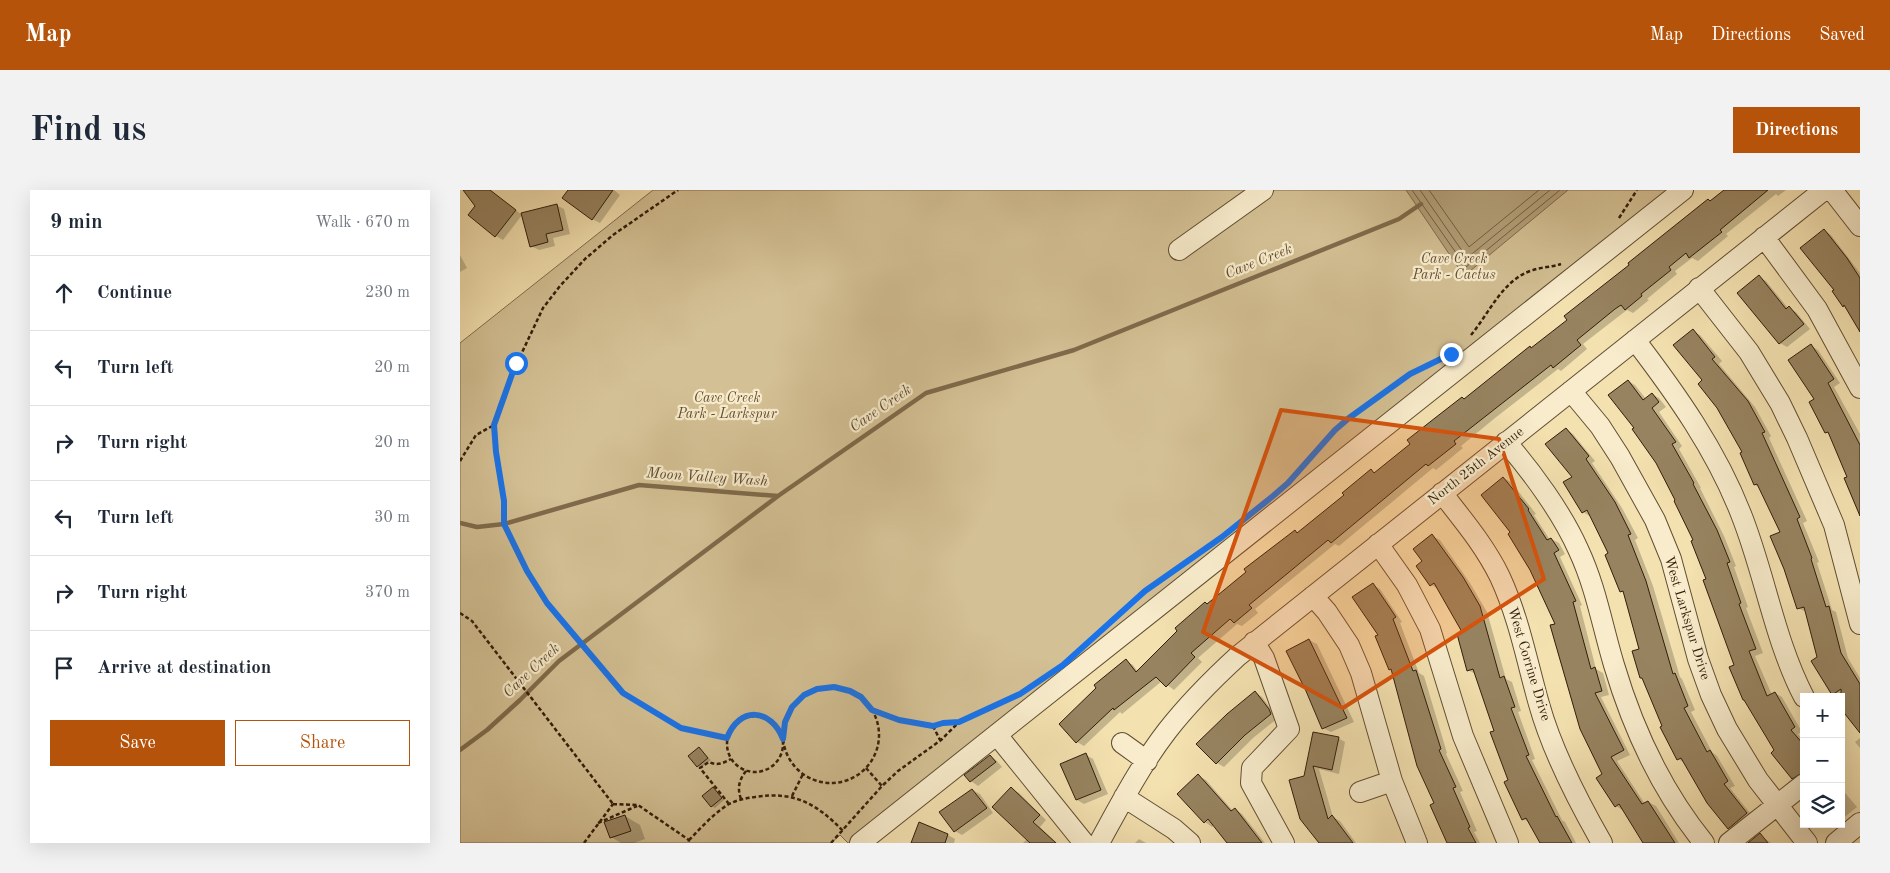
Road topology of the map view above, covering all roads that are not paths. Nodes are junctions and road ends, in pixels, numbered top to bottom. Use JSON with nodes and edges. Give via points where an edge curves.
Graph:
{"nodes":[{"id":1,"x":1263,"y":190,"type":"edge"},
{"id":2,"x":1683,"y":190,"type":"edge"},
{"id":3,"x":1824,"y":190,"type":"edge"},
{"id":4,"x":1832,"y":190,"type":"edge"},
{"id":5,"x":1860,"y":226,"type":"edge"},
{"id":6,"x":1764,"y":237,"type":"junction"},
{"id":7,"x":1179,"y":250,"type":"dead end"},
{"id":8,"x":1699,"y":288,"type":"junction"},
{"id":9,"x":1635,"y":340,"type":"junction"},
{"id":10,"x":1860,"y":388,"type":"edge"},
{"id":11,"x":1570,"y":391,"type":"junction"},
{"id":12,"x":1506,"y":442,"type":"junction"},
{"id":13,"x":1442,"y":493,"type":"junction"},
{"id":14,"x":1378,"y":544,"type":"junction"},
{"id":15,"x":1313,"y":596,"type":"junction"},
{"id":16,"x":1860,"y":624,"type":"edge"},
{"id":17,"x":1254,"y":642,"type":"junction"},
{"id":18,"x":1802,"y":693,"type":"edge"},
{"id":19,"x":997,"y":735,"type":"junction"},
{"id":20,"x":1122,"y":743,"type":"dead end"},
{"id":21,"x":1147,"y":760,"type":"junction"},
{"id":22,"x":1392,"y":781,"type":"junction"},
{"id":23,"x":1800,"y":787,"type":"edge"},
{"id":24,"x":1360,"y":792,"type":"dead end"},
{"id":25,"x":1124,"y":797,"type":"junction"},
{"id":26,"x":1778,"y":806,"type":"junction"},
{"id":27,"x":1860,"y":823,"type":"edge"},
{"id":28,"x":860,"y":843,"type":"edge"},
{"id":29,"x":1084,"y":843,"type":"edge"},
{"id":30,"x":1099,"y":843,"type":"edge"},
{"id":31,"x":1190,"y":843,"type":"edge"},
{"id":32,"x":1284,"y":843,"type":"edge"},
{"id":33,"x":1417,"y":843,"type":"edge"},
{"id":34,"x":1508,"y":843,"type":"edge"},
{"id":35,"x":1602,"y":843,"type":"edge"},
{"id":36,"x":1704,"y":843,"type":"edge"},
{"id":37,"x":1729,"y":843,"type":"edge"},
{"id":38,"x":1807,"y":843,"type":"edge"},
{"id":39,"x":1836,"y":843,"type":"edge"}],
"edges":[{"from":1,"to":7,"type":"street"},
{"from":2,"to":19,"type":"street"},
{"from":3,"to":6,"type":"street","name":"North 25th Avenue"},
{"from":4,"to":5,"type":"street"},
{"from":6,"to":8,"type":"street","name":"North 25th Avenue"},
{"from":6,"to":10,"type":"street","via":[[1817,309]]},
{"from":8,"to":9,"type":"street","name":"North 25th Avenue"},
{"from":8,"to":16,"type":"street","via":[[1749,352],[1797,438],[1834,525]]},
{"from":9,"to":11,"type":"street","name":"North 25th Avenue"},
{"from":9,"to":18,"type":"street","via":[[1699,428],[1721,470],[1741,514],[1778,634]]},
{"from":11,"to":12,"type":"street","name":"North 25th Avenue"},
{"from":11,"to":26,"type":"street","name":"West Larkspur Drive","via":[[1620,456],[1655,520],[1671,559],[1711,695],[1742,756]]},
{"from":12,"to":13,"type":"street","name":"North 25th Avenue"},
{"from":12,"to":36,"type":"street","via":[[1547,496],[1578,548],[1599,604],[1613,663],[1631,717],[1661,781]]},
{"from":13,"to":14,"type":"street","name":"North 25th Avenue"},
{"from":13,"to":35,"type":"street","name":"West Corrine Drive","via":[[1477,536],[1500,576],[1551,737]]},
{"from":14,"to":15,"type":"street","name":"North 25th Avenue"},
{"from":14,"to":34,"type":"street","via":[[1407,585],[1430,629],[1463,736]]},
{"from":15,"to":17,"type":"street","name":"North 25th Avenue"},
{"from":15,"to":22,"type":"street","via":[[1349,645],[1361,673]]},
{"from":17,"to":21,"type":"street","name":"North 25th Avenue","via":[[1196,697]]},
{"from":17,"to":32,"type":"street","via":[[1264,658],[1289,729],[1252,768],[1251,783]]},
{"from":19,"to":28,"type":"street"},
{"from":19,"to":29,"type":"street"},
{"from":20,"to":21,"type":"street"},
{"from":21,"to":25,"type":"street","name":"North 25th Avenue"},
{"from":22,"to":24,"type":"street"},
{"from":22,"to":33,"type":"street"},
{"from":23,"to":26,"type":"street"},
{"from":25,"to":30,"type":"street","name":"North 25th Avenue"},
{"from":25,"to":31,"type":"street"},
{"from":26,"to":37,"type":"street"},
{"from":26,"to":38,"type":"street","name":"West Larkspur Drive"},
{"from":27,"to":39,"type":"street"}]}
